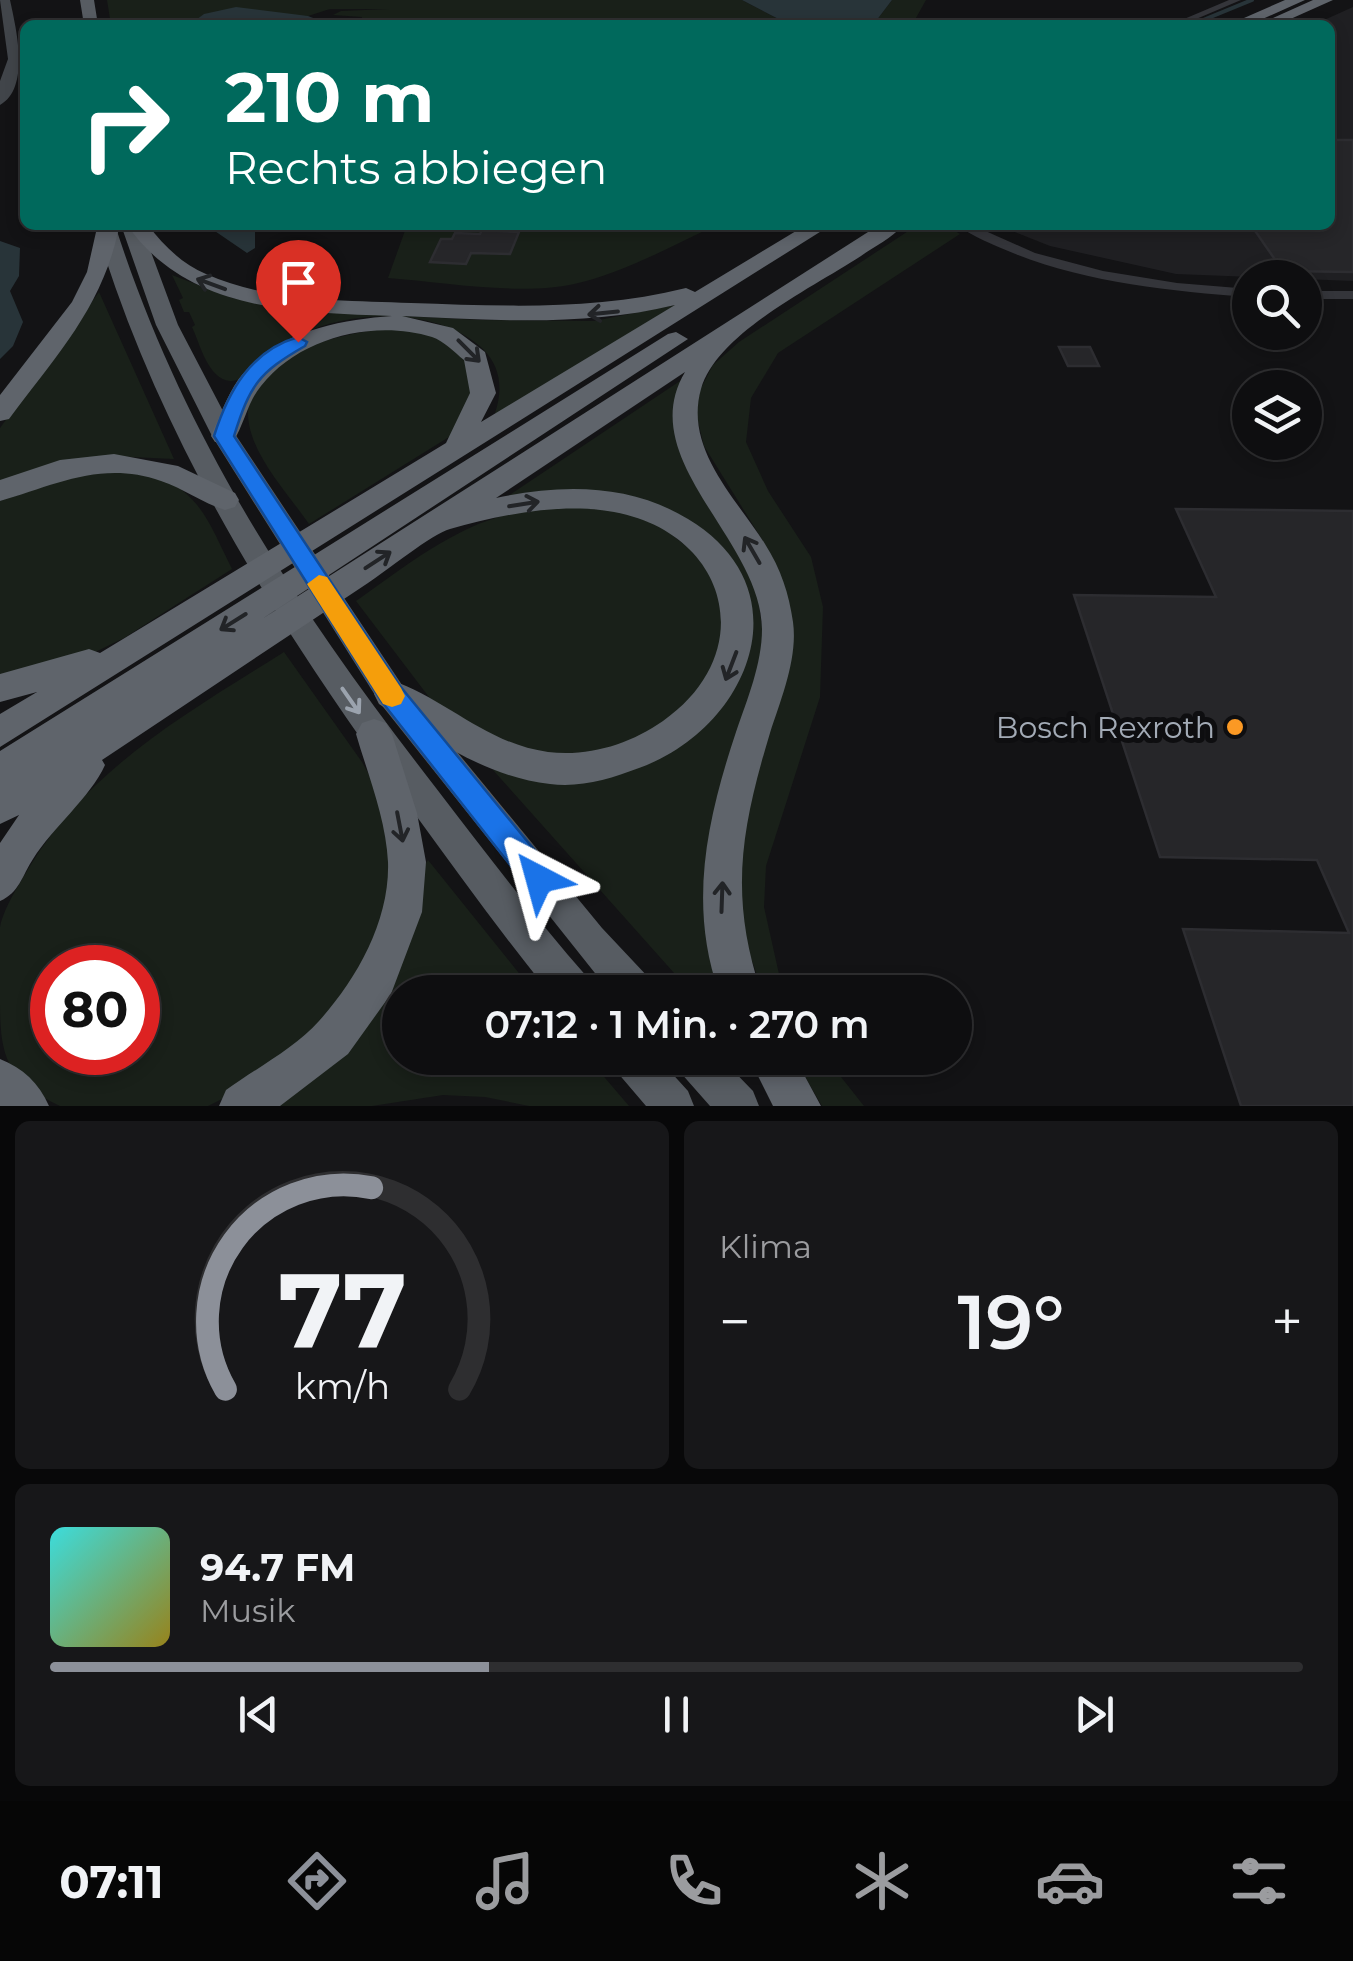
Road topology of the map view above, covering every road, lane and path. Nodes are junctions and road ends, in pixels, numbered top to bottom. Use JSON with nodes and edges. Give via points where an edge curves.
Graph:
{"nodes":[{"id":1,"x":4,"y":0,"type":"edge"},
{"id":2,"x":1237,"y":0,"type":"edge"},
{"id":3,"x":1298,"y":0,"type":"edge"},
{"id":4,"x":1326,"y":0,"type":"edge"},
{"id":5,"x":1187,"y":20,"type":"edge"},
{"id":6,"x":1248,"y":20,"type":"edge"},
{"id":7,"x":1277,"y":20,"type":"edge"},
{"id":8,"x":0,"y":101,"type":"edge"},
{"id":9,"x":106,"y":230,"type":"edge"},
{"id":10,"x":107,"y":230,"type":"edge"},
{"id":11,"x":136,"y":230,"type":"edge"},
{"id":12,"x":139,"y":230,"type":"edge"},
{"id":13,"x":813,"y":230,"type":"edge"},
{"id":14,"x":852,"y":230,"type":"edge"},
{"id":15,"x":885,"y":230,"type":"edge"},
{"id":16,"x":974,"y":230,"type":"edge"},
{"id":17,"x":731,"y":280,"type":"junction"},
{"id":18,"x":1232,"y":292,"type":"edge"},
{"id":19,"x":1322,"y":295,"type":"edge"},
{"id":20,"x":1353,"y":295,"type":"edge"},
{"id":21,"x":726,"y":331,"type":"junction"},
{"id":22,"x":0,"y":413,"type":"edge"},
{"id":23,"x":224,"y":436,"type":"junction"},
{"id":24,"x":442,"y":460,"type":"junction"},
{"id":25,"x":0,"y":492,"type":"edge"},
{"id":26,"x":224,"y":500,"type":"junction"},
{"id":27,"x":410,"y":517,"type":"junction"},
{"id":28,"x":161,"y":659,"type":"junction"},
{"id":29,"x":0,"y":688,"type":"edge"},
{"id":30,"x":391,"y":694,"type":"junction"},
{"id":31,"x":148,"y":710,"type":"junction"},
{"id":32,"x":0,"y":732,"type":"edge"},
{"id":33,"x":374,"y":734,"type":"junction"},
{"id":34,"x":0,"y":770,"type":"edge"},
{"id":35,"x":0,"y":807,"type":"edge"},
{"id":36,"x":0,"y":882,"type":"edge"},
{"id":37,"x":561,"y":975,"type":"edge"},
{"id":38,"x":620,"y":975,"type":"edge"},
{"id":39,"x":736,"y":975,"type":"edge"},
{"id":40,"x":646,"y":1075,"type":"edge"},
{"id":41,"x":710,"y":1075,"type":"edge"},
{"id":42,"x":781,"y":1075,"type":"edge"},
{"id":43,"x":0,"y":1081,"type":"edge"},
{"id":44,"x":26,"y":1106,"type":"edge"},
{"id":45,"x":242,"y":1106,"type":"edge"},
{"id":46,"x":673,"y":1106,"type":"edge"},
{"id":47,"x":738,"y":1106,"type":"edge"},
{"id":48,"x":798,"y":1106,"type":"edge"}],
"edges":[{"from":1,"to":8,"type":"main road","via":[[15,59]]},
{"from":2,"to":5,"type":"street"},
{"from":3,"to":6,"type":"highway"},
{"from":4,"to":7,"type":"highway"},
{"from":9,"to":22,"type":"highway","via":[[98,272],[83,303]]},
{"from":10,"to":26,"type":"highway","via":[[164,387]]},
{"from":11,"to":23,"type":"highway","via":[[167,325]]},
{"from":17,"to":12,"type":"highway","one_way":true,"via":[[598,314],[316,305],[236,293],[196,278]]},
{"from":13,"to":17,"type":"highway"},
{"from":14,"to":27,"type":"highway"},
{"from":15,"to":21,"type":"highway"},
{"from":16,"to":18,"type":"street","via":[[1085,271]]},
{"from":17,"to":24,"type":"highway"},
{"from":19,"to":20,"type":"street"},
{"from":21,"to":27,"type":"highway"},
{"from":39,"to":21,"type":"highway","one_way":true,"via":[[722,918],[724,850],[778,627],[770,584],[705,478],[680,412],[687,384]]},
{"from":23,"to":24,"type":"highway","one_way":true,"via":[[233,404],[252,376],[298,342],[346,326],[425,325],[464,343],[478,356],[487,381],[481,410]]},
{"from":23,"to":30,"type":"highway"},
{"from":24,"to":27,"type":"highway"},
{"from":25,"to":26,"type":"highway","via":[[65,468],[118,461],[172,472]]},
{"from":26,"to":33,"type":"highway","one_way":true},
{"from":27,"to":28,"type":"highway"},
{"from":27,"to":28,"type":"highway"},
{"from":27,"to":30,"type":"highway","one_way":true,"via":[[528,502],[634,506],[678,524],[719,561],[738,602],[740,642],[729,676],[684,729],[648,749],[581,767],[549,768],[504,757]]},
{"from":28,"to":29,"type":"highway"},
{"from":28,"to":31,"type":"highway"},
{"from":28,"to":32,"type":"highway"},
{"from":28,"to":34,"type":"highway"},
{"from":30,"to":38,"type":"highway"},
{"from":31,"to":35,"type":"highway"},
{"from":31,"to":36,"type":"highway","via":[[60,791],[14,851]]},
{"from":33,"to":37,"type":"highway"},
{"from":33,"to":45,"type":"highway","one_way":true,"via":[[407,862],[402,912],[376,979],[333,1039]]},
{"from":40,"to":46,"type":"highway"},
{"from":41,"to":47,"type":"highway"},
{"from":42,"to":48,"type":"highway"},
{"from":43,"to":44,"type":"highway"}]}
